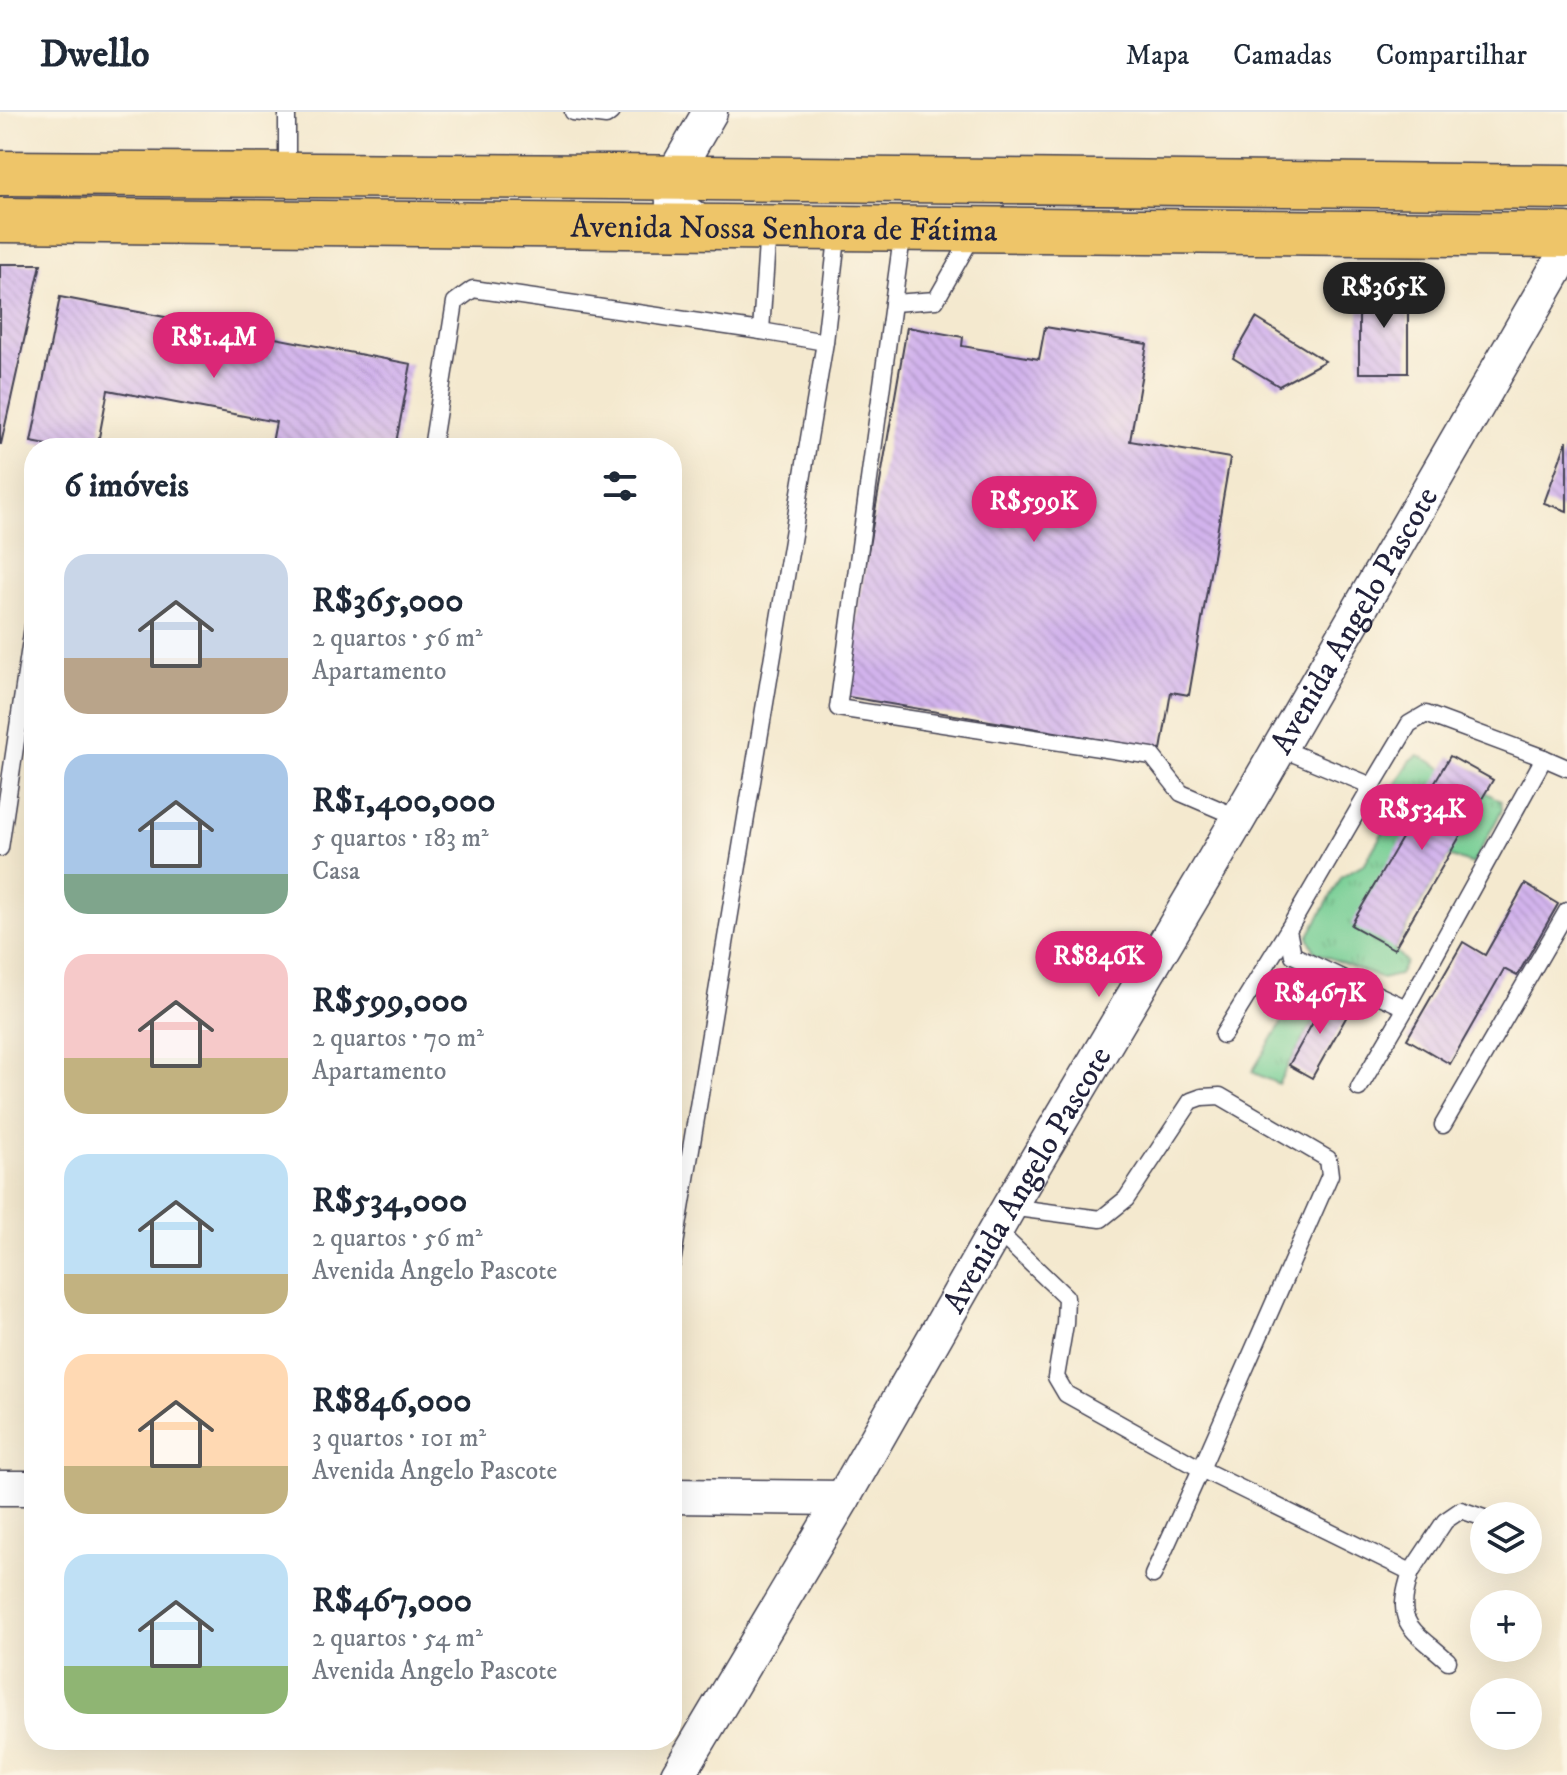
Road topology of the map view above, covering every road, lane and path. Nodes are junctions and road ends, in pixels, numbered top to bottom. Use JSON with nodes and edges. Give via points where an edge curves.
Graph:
{"nodes":[{"id":1,"x":287,"y":112,"type":"edge"},
{"id":2,"x":573,"y":112,"type":"edge"},
{"id":3,"x":611,"y":112,"type":"edge"},
{"id":4,"x":710,"y":112,"type":"edge"},
{"id":5,"x":0,"y":173,"type":"edge"},
{"id":6,"x":287,"y":175,"type":"junction"},
{"id":7,"x":672,"y":178,"type":"junction"},
{"id":8,"x":1567,"y":187,"type":"edge"},
{"id":9,"x":0,"y":220,"type":"edge"},
{"id":10,"x":705,"y":226,"type":"junction"},
{"id":11,"x":769,"y":227,"type":"junction"},
{"id":12,"x":838,"y":228,"type":"junction"},
{"id":13,"x":904,"y":228,"type":"junction"},
{"id":14,"x":977,"y":229,"type":"junction"},
{"id":15,"x":1567,"y":235,"type":"edge"},
{"id":16,"x":1567,"y":250,"type":"edge"},
{"id":17,"x":893,"y":303,"type":"junction"},
{"id":18,"x":761,"y":331,"type":"junction"},
{"id":19,"x":825,"y":342,"type":"junction"},
{"id":20,"x":434,"y":438,"type":"edge"},
{"id":21,"x":24,"y":687,"type":"edge"},
{"id":22,"x":1280,"y":748,"type":"junction"},
{"id":23,"x":1544,"y":758,"type":"junction"},
{"id":24,"x":1567,"y":768,"type":"edge"},
{"id":25,"x":1372,"y":786,"type":"junction"},
{"id":26,"x":1239,"y":818,"type":"junction"},
{"id":27,"x":0,"y":848,"type":"edge"},
{"id":28,"x":1567,"y":911,"type":"edge"},
{"id":29,"x":1288,"y":930,"type":"junction"},
{"id":30,"x":1406,"y":1008,"type":"junction"},
{"id":31,"x":1223,"y":1035,"type":"dead end"},
{"id":32,"x":1359,"y":1088,"type":"dead end"},
{"id":33,"x":1443,"y":1125,"type":"dead end"},
{"id":34,"x":682,"y":1203,"type":"edge"},
{"id":35,"x":1003,"y":1218,"type":"junction"},
{"id":36,"x":1201,"y":1469,"type":"junction"},
{"id":37,"x":0,"y":1488,"type":"edge"},
{"id":38,"x":24,"y":1488,"type":"edge"},
{"id":39,"x":682,"y":1496,"type":"edge"},
{"id":40,"x":843,"y":1498,"type":"junction"},
{"id":41,"x":1470,"y":1513,"type":"edge"},
{"id":42,"x":1411,"y":1572,"type":"junction"},
{"id":43,"x":1153,"y":1575,"type":"dead end"},
{"id":44,"x":1448,"y":1661,"type":"dead end"},
{"id":45,"x":678,"y":1775,"type":"edge"}],
"edges":[{"from":1,"to":6,"type":"lane"},
{"from":2,"to":3,"type":"lane"},
{"from":4,"to":7,"type":"street"},
{"from":5,"to":6,"type":"main road","name":"Avenida Nossa Senhora de Fátima"},
{"from":6,"to":7,"type":"main road","name":"Avenida Nossa Senhora de Fátima"},
{"from":7,"to":8,"type":"main road","name":"Avenida Nossa Senhora de Fátima"},
{"from":7,"to":10,"type":"street","via":[[673,204]]},
{"from":9,"to":10,"type":"main road","name":"Avenida Nossa Senhora de Fátima"},
{"from":10,"to":11,"type":"main road","name":"Avenida Nossa Senhora de Fátima"},
{"from":11,"to":12,"type":"main road","name":"Avenida Nossa Senhora de Fátima"},
{"from":11,"to":18,"type":"lane"},
{"from":12,"to":13,"type":"main road","name":"Avenida Nossa Senhora de Fátima"},
{"from":12,"to":19,"type":"lane"},
{"from":13,"to":14,"type":"main road","name":"Avenida Nossa Senhora de Fátima"},
{"from":13,"to":17,"type":"lane"},
{"from":14,"to":15,"type":"main road","name":"Avenida Nossa Senhora de Fátima"},
{"from":14,"to":17,"type":"lane","via":[[936,300]]},
{"from":16,"to":22,"type":"street","name":"Avenida Angelo Pascote"},
{"from":17,"to":26,"type":"lane","via":[[838,708],[1152,756],[1181,793]]},
{"from":18,"to":19,"type":"lane"},
{"from":18,"to":20,"type":"lane","via":[[473,289],[455,302]]},
{"from":19,"to":34,"type":"lane"},
{"from":21,"to":27,"type":"lane"},
{"from":22,"to":25,"type":"lane"},
{"from":22,"to":26,"type":"street","name":"Avenida Angelo Pascote"},
{"from":23,"to":24,"type":"lane"},
{"from":23,"to":25,"type":"lane","via":[[1426,714],[1409,724]]},
{"from":23,"to":30,"type":"lane"},
{"from":25,"to":29,"type":"lane"},
{"from":26,"to":35,"type":"street","name":"Avenida Angelo Pascote"},
{"from":28,"to":33,"type":"lane"},
{"from":29,"to":30,"type":"lane","via":[[1293,955]]},
{"from":29,"to":31,"type":"lane"},
{"from":30,"to":32,"type":"lane"},
{"from":35,"to":36,"type":"lane","via":[[1066,1297],[1056,1377],[1066,1394]]},
{"from":35,"to":36,"type":"lane","via":[[1101,1219],[1126,1199],[1191,1101],[1202,1097],[1220,1096],[1328,1159],[1330,1175]]},
{"from":35,"to":40,"type":"street","name":"Avenida Angelo Pascote"},
{"from":36,"to":42,"type":"lane"},
{"from":36,"to":43,"type":"lane"},
{"from":37,"to":38,"type":"street"},
{"from":39,"to":40,"type":"street"},
{"from":40,"to":45,"type":"street","name":"Avenida Angelo Pascote"},
{"from":41,"to":42,"type":"lane","via":[[1461,1510],[1445,1521]]},
{"from":42,"to":44,"type":"lane","via":[[1402,1598],[1405,1621]]}]}
